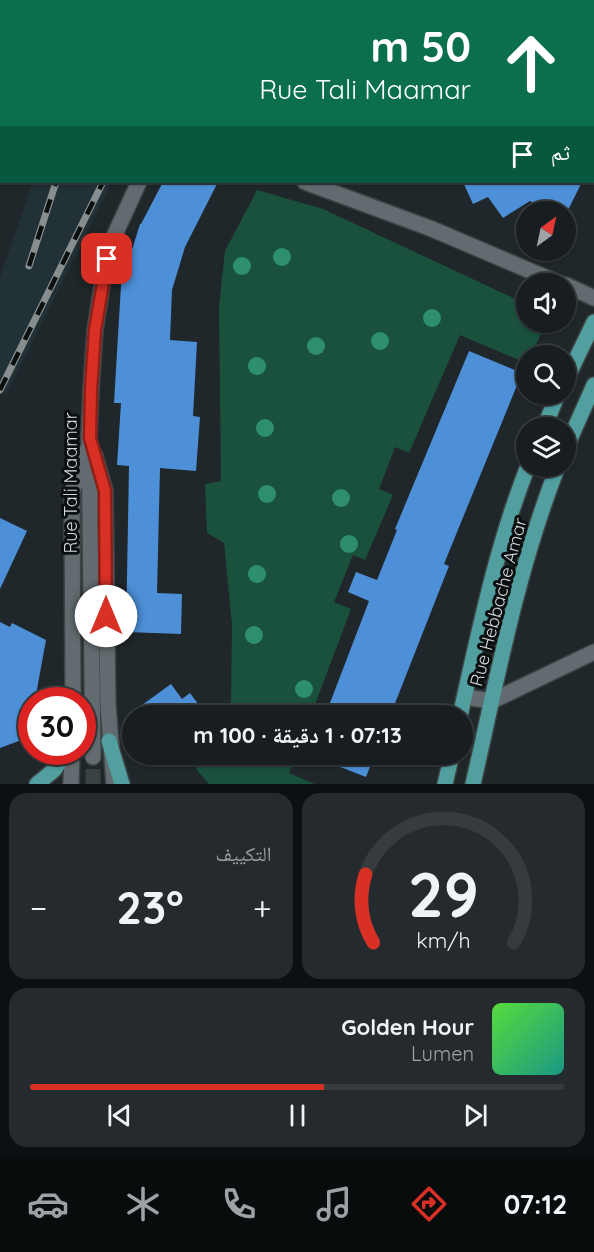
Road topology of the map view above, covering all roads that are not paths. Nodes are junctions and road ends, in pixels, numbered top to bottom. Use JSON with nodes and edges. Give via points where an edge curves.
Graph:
{"nodes":[{"id":1,"x":139,"y":183,"type":"edge"},
{"id":2,"x":308,"y":183,"type":"edge"},
{"id":3,"x":535,"y":273,"type":"edge"},
{"id":4,"x":576,"y":290,"type":"edge"},
{"id":5,"x":594,"y":298,"type":"edge"},
{"id":6,"x":594,"y":322,"type":"edge"},
{"id":7,"x":576,"y":359,"type":"edge"},
{"id":8,"x":594,"y":385,"type":"edge"},
{"id":9,"x":576,"y":426,"type":"edge"},
{"id":10,"x":90,"y":438,"type":"junction"},
{"id":11,"x":524,"y":477,"type":"edge"},
{"id":12,"x":554,"y":477,"type":"edge"},
{"id":13,"x":594,"y":652,"type":"edge"},
{"id":14,"x":73,"y":687,"type":"edge"},
{"id":15,"x":91,"y":687,"type":"edge"},
{"id":16,"x":465,"y":697,"type":"junction"},
{"id":17,"x":492,"y":701,"type":"junction"},
{"id":18,"x":463,"y":705,"type":"edge"},
{"id":19,"x":110,"y":741,"type":"junction"},
{"id":20,"x":57,"y":765,"type":"edge"},
{"id":21,"x":72,"y":765,"type":"edge"},
{"id":22,"x":449,"y":765,"type":"edge"},
{"id":23,"x":37,"y":784,"type":"edge"},
{"id":24,"x":71,"y":784,"type":"edge"},
{"id":25,"x":114,"y":784,"type":"edge"},
{"id":26,"x":122,"y":784,"type":"edge"},
{"id":27,"x":445,"y":784,"type":"edge"},
{"id":28,"x":473,"y":784,"type":"edge"}],
"edges":[{"from":1,"to":10,"type":"street","name":"Rue Tali Maamar","via":[[110,245],[104,273],[94,341]]},
{"from":2,"to":3,"type":"street"},
{"from":4,"to":5,"type":"street"},
{"from":6,"to":7,"type":"main road"},
{"from":8,"to":9,"type":"main road"},
{"from":10,"to":14,"type":"street","via":[[72,493]]},
{"from":10,"to":15,"type":"street","name":"Rue Tali Maamar"},
{"from":10,"to":19,"type":"street","via":[[105,491]]},
{"from":11,"to":16,"type":"main road","name":"Rue Hebbache Amar","via":[[500,552]]},
{"from":12,"to":17,"type":"main road","name":"Rue Hebbache Amar","via":[[513,604]]},
{"from":13,"to":17,"type":"street"},
{"from":16,"to":17,"type":"street"},
{"from":16,"to":18,"type":"main road","name":"Rue Hebbache Amar"},
{"from":17,"to":28,"type":"main road","name":"Rue Hebbache Amar"},
{"from":19,"to":25,"type":"street"},
{"from":19,"to":26,"type":"main road"},
{"from":20,"to":23,"type":"main road"},
{"from":21,"to":24,"type":"street"},
{"from":22,"to":27,"type":"main road"}]}
